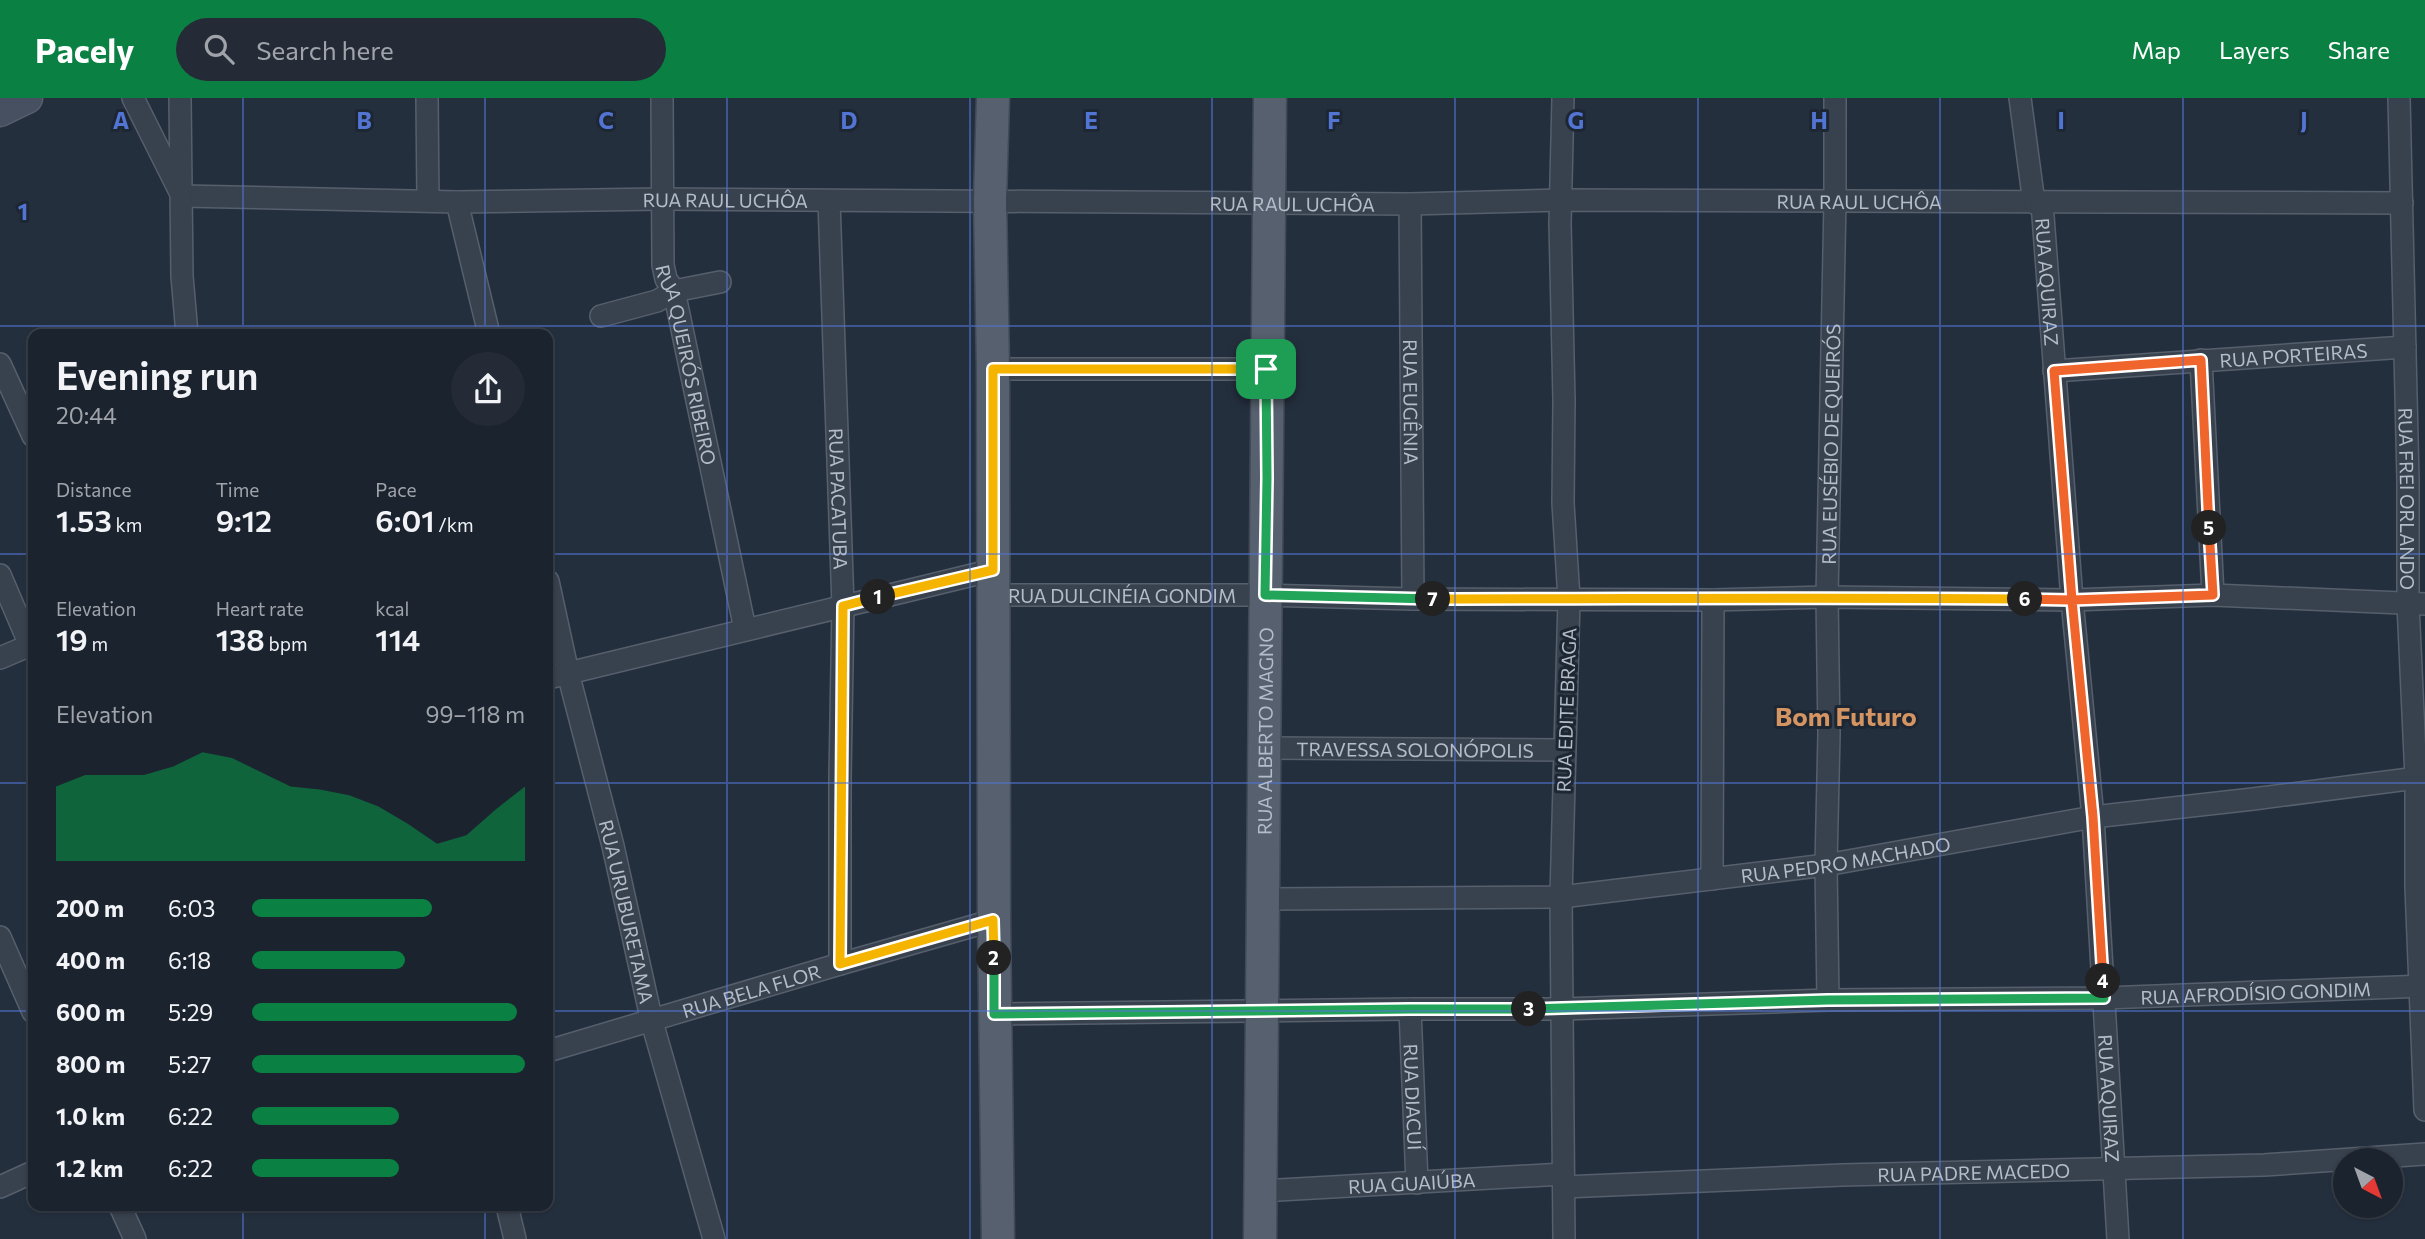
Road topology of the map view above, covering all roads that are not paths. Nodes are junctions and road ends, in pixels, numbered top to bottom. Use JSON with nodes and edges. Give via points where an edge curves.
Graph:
{"nodes":[{"id":1,"x":27,"y":98,"type":"edge"},
{"id":2,"x":133,"y":98,"type":"edge"},
{"id":3,"x":180,"y":98,"type":"edge"},
{"id":4,"x":427,"y":98,"type":"edge"},
{"id":5,"x":662,"y":98,"type":"edge"},
{"id":6,"x":993,"y":98,"type":"edge"},
{"id":7,"x":1270,"y":98,"type":"edge"},
{"id":8,"x":1563,"y":98,"type":"edge"},
{"id":9,"x":1835,"y":98,"type":"edge"},
{"id":10,"x":2020,"y":98,"type":"edge"},
{"id":11,"x":2399,"y":98,"type":"edge"},
{"id":12,"x":0,"y":111,"type":"edge"},
{"id":13,"x":181,"y":196,"type":"junction"},
{"id":14,"x":661,"y":199,"type":"junction"},
{"id":15,"x":428,"y":200,"type":"junction"},
{"id":16,"x":990,"y":200,"type":"junction"},
{"id":17,"x":1561,"y":200,"type":"junction"},
{"id":18,"x":829,"y":201,"type":"junction"},
{"id":19,"x":1835,"y":201,"type":"junction"},
{"id":20,"x":457,"y":202,"type":"junction"},
{"id":21,"x":1268,"y":202,"type":"junction"},
{"id":22,"x":2038,"y":203,"type":"junction"},
{"id":23,"x":2402,"y":203,"type":"junction"},
{"id":24,"x":1410,"y":204,"type":"junction"},
{"id":25,"x":720,"y":282,"type":"dead end"},
{"id":26,"x":674,"y":291,"type":"junction"},
{"id":27,"x":601,"y":316,"type":"dead end"},
{"id":28,"x":187,"y":329,"type":"edge"},
{"id":29,"x":488,"y":329,"type":"edge"},
{"id":30,"x":2405,"y":346,"type":"junction"},
{"id":31,"x":2201,"y":360,"type":"junction"},
{"id":32,"x":0,"y":364,"type":"edge"},
{"id":33,"x":993,"y":369,"type":"junction"},
{"id":34,"x":1266,"y":369,"type":"junction"},
{"id":35,"x":2054,"y":371,"type":"junction"},
{"id":36,"x":28,"y":425,"type":"edge"},
{"id":37,"x":0,"y":575,"type":"edge"},
{"id":38,"x":993,"y":583,"type":"junction"},
{"id":39,"x":1265,"y":595,"type":"junction"},
{"id":40,"x":2213,"y":595,"type":"junction"},
{"id":41,"x":1827,"y":597,"type":"junction"},
{"id":42,"x":1413,"y":599,"type":"junction"},
{"id":43,"x":1569,"y":599,"type":"junction"},
{"id":44,"x":1713,"y":600,"type":"junction"},
{"id":45,"x":2072,"y":600,"type":"junction"},
{"id":46,"x":2416,"y":604,"type":"edge"},
{"id":47,"x":843,"y":606,"type":"junction"},
{"id":48,"x":553,"y":628,"type":"edge"},
{"id":49,"x":745,"y":629,"type":"junction"},
{"id":50,"x":28,"y":635,"type":"edge"},
{"id":51,"x":28,"y":646,"type":"edge"},
{"id":52,"x":0,"y":658,"type":"edge"},
{"id":53,"x":558,"y":676,"type":"edge"},
{"id":54,"x":1265,"y":748,"type":"junction"},
{"id":55,"x":1564,"y":750,"type":"junction"},
{"id":56,"x":2421,"y":777,"type":"edge"},
{"id":57,"x":2093,"y":817,"type":"junction"},
{"id":58,"x":1826,"y":865,"type":"junction"},
{"id":59,"x":1712,"y":879,"type":"junction"},
{"id":60,"x":1561,"y":897,"type":"junction"},
{"id":61,"x":1262,"y":899,"type":"junction"},
{"id":62,"x":993,"y":920,"type":"junction"},
{"id":63,"x":0,"y":936,"type":"edge"},
{"id":64,"x":840,"y":964,"type":"junction"},
{"id":65,"x":2423,"y":986,"type":"edge"},
{"id":66,"x":2104,"y":998,"type":"junction"},
{"id":67,"x":28,"y":1000,"type":"edge"},
{"id":68,"x":1828,"y":1000,"type":"junction"},
{"id":69,"x":1410,"y":1009,"type":"junction"},
{"id":70,"x":1563,"y":1009,"type":"junction"},
{"id":71,"x":1261,"y":1010,"type":"junction"},
{"id":72,"x":994,"y":1014,"type":"junction"},
{"id":73,"x":652,"y":1022,"type":"junction"},
{"id":74,"x":553,"y":1051,"type":"edge"},
{"id":75,"x":2425,"y":1110,"type":"edge"},
{"id":76,"x":2425,"y":1154,"type":"edge"},
{"id":77,"x":2112,"y":1169,"type":"junction"},
{"id":78,"x":28,"y":1174,"type":"edge"},
{"id":79,"x":1563,"y":1180,"type":"junction"},
{"id":80,"x":1418,"y":1183,"type":"junction"},
{"id":81,"x":0,"y":1186,"type":"edge"},
{"id":82,"x":1260,"y":1191,"type":"junction"},
{"id":83,"x":122,"y":1211,"type":"edge"},
{"id":84,"x":508,"y":1211,"type":"edge"},
{"id":85,"x":135,"y":1239,"type":"edge"},
{"id":86,"x":515,"y":1239,"type":"edge"},
{"id":87,"x":714,"y":1239,"type":"edge"},
{"id":88,"x":998,"y":1239,"type":"edge"},
{"id":89,"x":1259,"y":1239,"type":"edge"},
{"id":90,"x":1564,"y":1239,"type":"edge"},
{"id":91,"x":2118,"y":1239,"type":"edge"}],
"edges":[{"from":1,"to":12,"type":"street"},
{"from":2,"to":13,"type":"street"},
{"from":3,"to":13,"type":"street"},
{"from":4,"to":15,"type":"street"},
{"from":5,"to":14,"type":"street","name":"RUA QUEIRÓS RIBEIRO"},
{"from":6,"to":16,"type":"main road"},
{"from":7,"to":21,"type":"main road","name":"RUA ALBERTO MAGNO"},
{"from":8,"to":17,"type":"street","name":"RUA EDITE BRAGA"},
{"from":9,"to":19,"type":"street","name":"RUA EUSÉBIO DE QUEIRÓS"},
{"from":10,"to":22,"type":"street","name":"RUA AQUIRAZ"},
{"from":11,"to":23,"type":"street","name":"RUA FREI ORLANDO"},
{"from":13,"to":15,"type":"street","name":"RUA RAUL UCHÔA"},
{"from":13,"to":28,"type":"street"},
{"from":14,"to":18,"type":"street","name":"RUA RAUL UCHÔA"},
{"from":14,"to":20,"type":"street","name":"RUA RAUL UCHÔA"},
{"from":14,"to":26,"type":"street","name":"RUA QUEIRÓS RIBEIRO","via":[[663,265]]},
{"from":15,"to":20,"type":"street","name":"RUA RAUL UCHÔA"},
{"from":16,"to":18,"type":"street","name":"RUA RAUL UCHÔA"},
{"from":16,"to":21,"type":"street","name":"RUA RAUL UCHÔA"},
{"from":16,"to":33,"type":"main road"},
{"from":17,"to":19,"type":"street","name":"RUA RAUL UCHÔA"},
{"from":17,"to":24,"type":"street","name":"RUA RAUL UCHÔA"},
{"from":17,"to":43,"type":"street","name":"RUA EDITE BRAGA","via":[[1563,503]]},
{"from":18,"to":47,"type":"street","name":"RUA PACATUBA"},
{"from":19,"to":22,"type":"street","name":"RUA RAUL UCHÔA"},
{"from":19,"to":41,"type":"street","name":"RUA EUSÉBIO DE QUEIRÓS"},
{"from":20,"to":29,"type":"street"},
{"from":21,"to":24,"type":"street","name":"RUA RAUL UCHÔA"},
{"from":21,"to":34,"type":"main road","name":"RUA ALBERTO MAGNO"},
{"from":22,"to":23,"type":"street","name":"RUA RAUL UCHÔA"},
{"from":22,"to":35,"type":"street","name":"RUA AQUIRAZ"},
{"from":23,"to":30,"type":"street","name":"RUA FREI ORLANDO"},
{"from":24,"to":42,"type":"street","name":"RUA EUGÊNIA"},
{"from":25,"to":26,"type":"street"},
{"from":26,"to":27,"type":"street","via":[[657,301]]},
{"from":26,"to":49,"type":"street","name":"RUA QUEIRÓS RIBEIRO"},
{"from":30,"to":31,"type":"street","name":"RUA PORTEIRAS"},
{"from":30,"to":46,"type":"street","name":"RUA FREI ORLANDO"},
{"from":31,"to":35,"type":"street","name":"RUA PORTEIRAS"},
{"from":31,"to":40,"type":"street"},
{"from":32,"to":36,"type":"street"},
{"from":33,"to":34,"type":"street"},
{"from":33,"to":38,"type":"main road"},
{"from":34,"to":39,"type":"main road","name":"RUA ALBERTO MAGNO"},
{"from":35,"to":45,"type":"street","name":"RUA AQUIRAZ"},
{"from":37,"to":50,"type":"street"},
{"from":38,"to":39,"type":"street","name":"RUA DULCINÉIA GONDIM"},
{"from":38,"to":47,"type":"street","name":"RUA DULCINÉIA GONDIM"},
{"from":38,"to":62,"type":"main road"},
{"from":39,"to":42,"type":"street","name":"RUA DULCINÉIA GONDIM"},
{"from":39,"to":54,"type":"main road","name":"RUA ALBERTO MAGNO"},
{"from":40,"to":45,"type":"street","name":"RUA DULCINÉIA GONDIM"},
{"from":40,"to":46,"type":"street","name":"RUA DULCINÉIA GONDIM"},
{"from":41,"to":44,"type":"street","name":"RUA DULCINÉIA GONDIM"},
{"from":41,"to":45,"type":"street","name":"RUA DULCINÉIA GONDIM"},
{"from":41,"to":58,"type":"street","name":"RUA EUSÉBIO DE QUEIRÓS"},
{"from":42,"to":43,"type":"street","name":"RUA DULCINÉIA GONDIM"},
{"from":43,"to":44,"type":"street","name":"RUA DULCINÉIA GONDIM"},
{"from":43,"to":55,"type":"street","name":"RUA EDITE BRAGA"},
{"from":44,"to":59,"type":"street"},
{"from":45,"to":57,"type":"street","name":"RUA AQUIRAZ"},
{"from":46,"to":56,"type":"street","name":"RUA FREI ORLANDO"},
{"from":47,"to":49,"type":"street","name":"RUA DULCINÉIA GONDIM"},
{"from":47,"to":64,"type":"street","name":"RUA PACATUBA"},
{"from":48,"to":53,"type":"street","name":"RUA URUBURETAMA"},
{"from":49,"to":53,"type":"street","name":"RUA DULCINÉIA GONDIM"},
{"from":51,"to":52,"type":"street"},
{"from":53,"to":73,"type":"street","name":"RUA URUBURETAMA","via":[[613,846]]},
{"from":54,"to":55,"type":"street","name":"TRAVESSA SOLONÓPOLIS"},
{"from":54,"to":61,"type":"main road","name":"RUA ALBERTO MAGNO"},
{"from":55,"to":60,"type":"street","name":"RUA EDITE BRAGA"},
{"from":56,"to":57,"type":"street","name":"RUA PEDRO MACHADO"},
{"from":56,"to":65,"type":"street","name":"RUA FREI ORLANDO","via":[[2416,887]]},
{"from":57,"to":58,"type":"street","name":"RUA PEDRO MACHADO"},
{"from":57,"to":66,"type":"street","name":"RUA AQUIRAZ"},
{"from":58,"to":59,"type":"street","name":"RUA PEDRO MACHADO"},
{"from":58,"to":68,"type":"street","name":"RUA EUSÉBIO DE QUEIRÓS"},
{"from":59,"to":60,"type":"street","name":"RUA PEDRO MACHADO"},
{"from":60,"to":61,"type":"street","name":"RUA PEDRO MACHADO"},
{"from":60,"to":70,"type":"street","name":"RUA EDITE BRAGA"},
{"from":61,"to":71,"type":"main road","name":"RUA ALBERTO MAGNO"},
{"from":62,"to":64,"type":"street","name":"RUA BELA FLOR"},
{"from":62,"to":72,"type":"main road"},
{"from":63,"to":67,"type":"street"},
{"from":64,"to":73,"type":"street","name":"RUA BELA FLOR"},
{"from":65,"to":66,"type":"street","name":"RUA AFRODÍSIO GONDIM"},
{"from":65,"to":75,"type":"street","name":"RUA FREI ORLANDO"},
{"from":66,"to":68,"type":"street","name":"RUA AFRODÍSIO GONDIM"},
{"from":66,"to":77,"type":"street","name":"RUA AQUIRAZ"},
{"from":68,"to":70,"type":"street","name":"RUA AFRODÍSIO GONDIM"},
{"from":69,"to":70,"type":"street","name":"RUA AFRODÍSIO GONDIM"},
{"from":69,"to":71,"type":"street","name":"RUA AFRODÍSIO GONDIM"},
{"from":69,"to":80,"type":"street","name":"RUA DIACUÍ"},
{"from":70,"to":79,"type":"street","name":"RUA EDITE BRAGA"},
{"from":71,"to":72,"type":"street","name":"RUA AFRODÍSIO GONDIM"},
{"from":71,"to":82,"type":"main road","name":"RUA ALBERTO MAGNO"},
{"from":72,"to":88,"type":"main road"},
{"from":73,"to":74,"type":"street","name":"RUA BELA FLOR"},
{"from":73,"to":87,"type":"street","name":"RUA URUBURETAMA"},
{"from":76,"to":77,"type":"street","name":"RUA PADRE MACEDO","via":[[2264,1166]]},
{"from":77,"to":79,"type":"street","name":"RUA PADRE MACEDO"},
{"from":77,"to":91,"type":"street","name":"RUA AQUIRAZ"},
{"from":78,"to":81,"type":"street"},
{"from":79,"to":80,"type":"street","name":"RUA GUAIÚBA"},
{"from":79,"to":90,"type":"street","name":"RUA EDITE BRAGA"},
{"from":80,"to":82,"type":"street","name":"RUA GUAIÚBA"},
{"from":82,"to":89,"type":"main road","name":"RUA ALBERTO MAGNO"},
{"from":83,"to":85,"type":"street"},
{"from":84,"to":86,"type":"street"}]}
